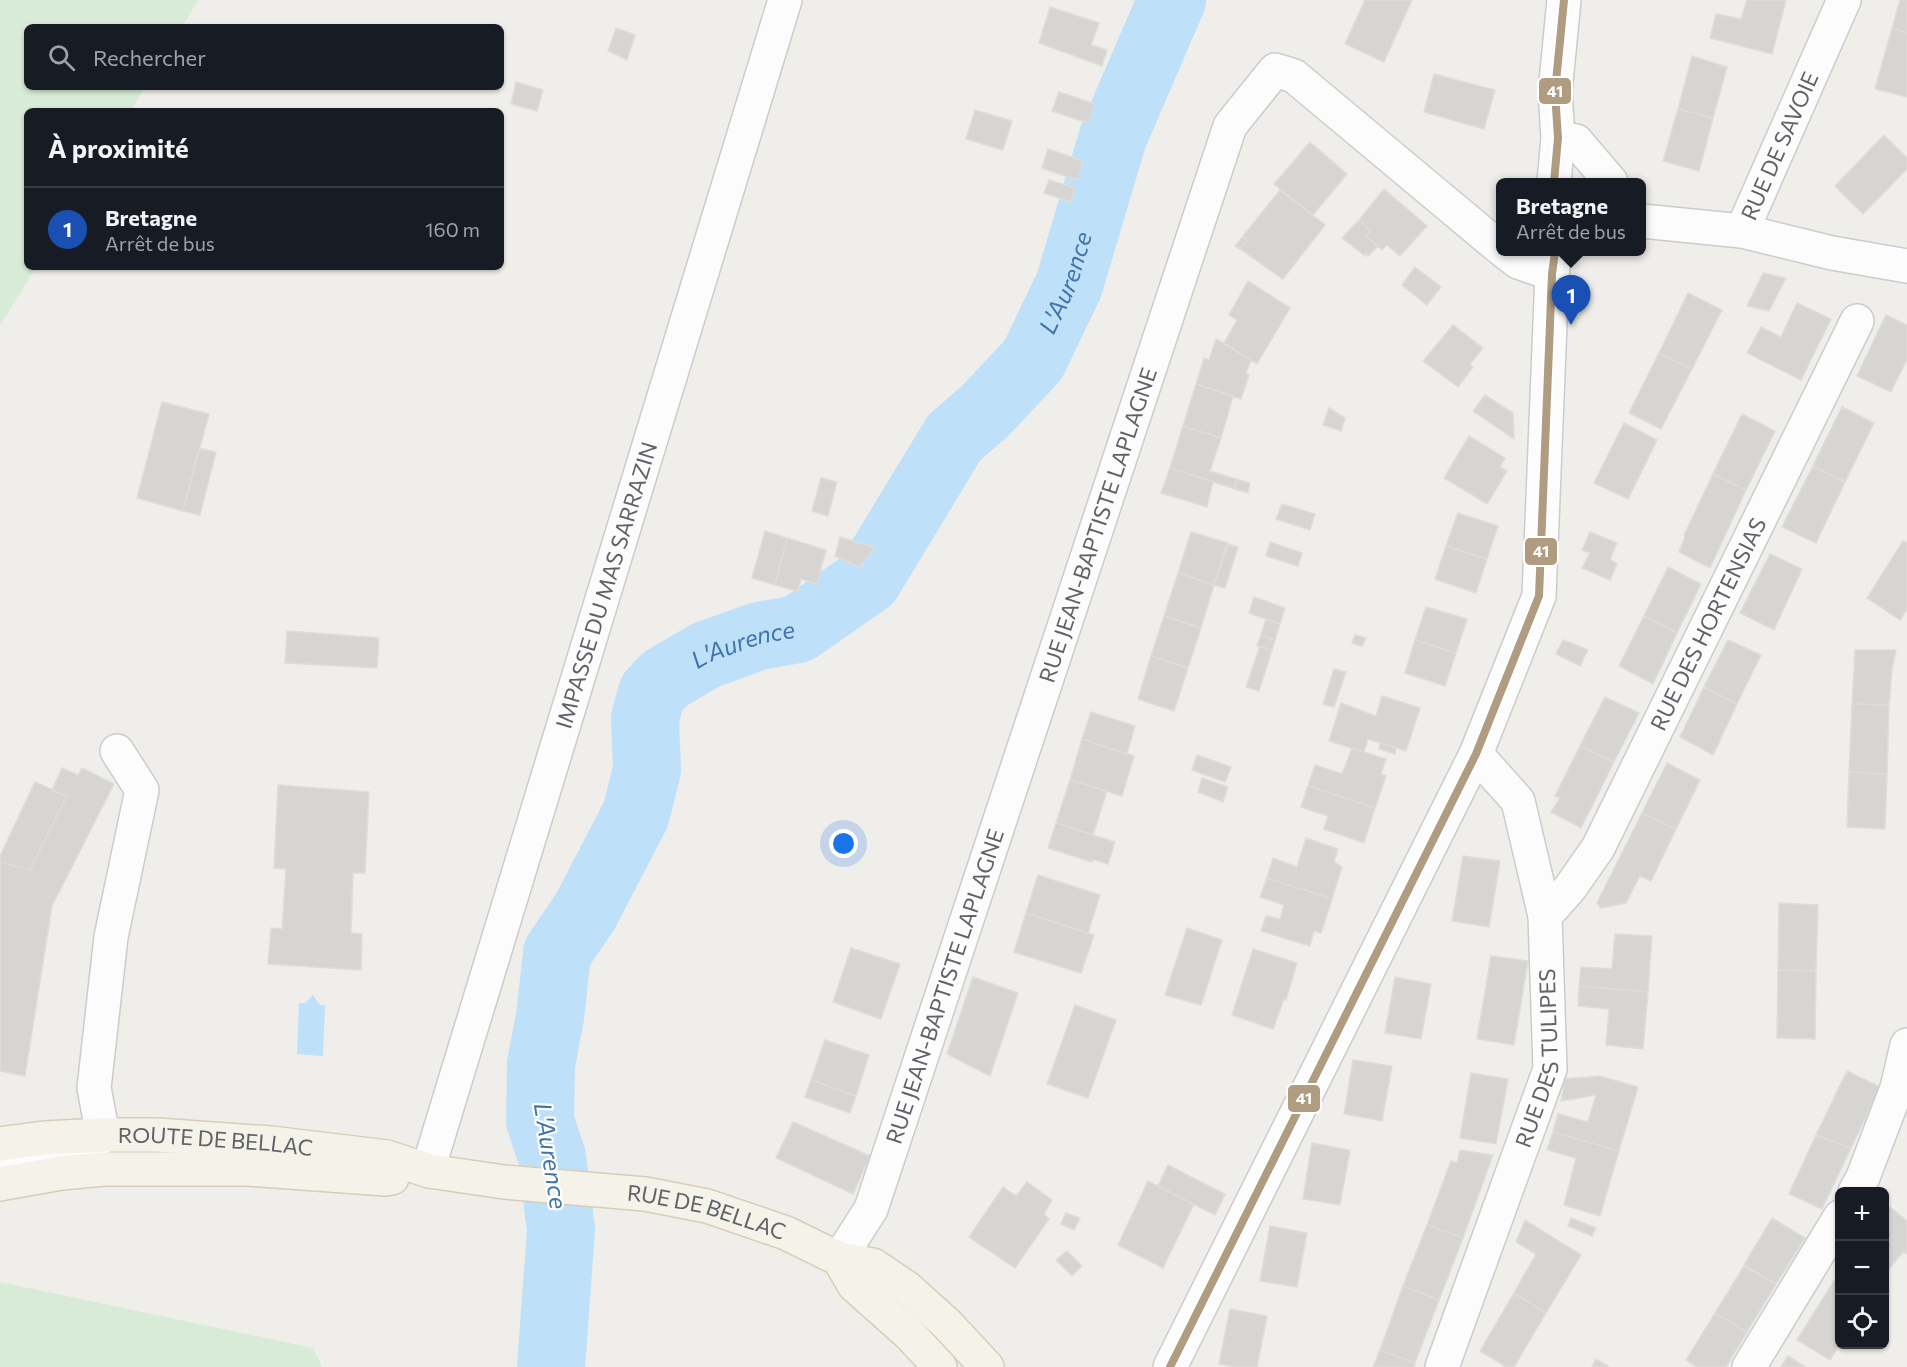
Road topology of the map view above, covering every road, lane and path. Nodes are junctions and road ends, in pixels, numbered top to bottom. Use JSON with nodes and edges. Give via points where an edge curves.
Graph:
{"nodes":[{"id":1,"x":785,"y":0,"type":"edge"},
{"id":2,"x":1564,"y":0,"type":"edge"},
{"id":3,"x":1844,"y":0,"type":"edge"},
{"id":4,"x":1558,"y":138,"type":"junction"},
{"id":5,"x":1554,"y":178,"type":"edge"},
{"id":6,"x":1607,"y":178,"type":"edge"},
{"id":7,"x":1646,"y":221,"type":"edge"},
{"id":8,"x":1742,"y":231,"type":"junction"},
{"id":9,"x":1496,"y":245,"type":"edge"},
{"id":10,"x":1510,"y":256,"type":"edge"},
{"id":11,"x":1554,"y":263,"type":"edge"},
{"id":12,"x":1907,"y":266,"type":"edge"},
{"id":13,"x":1857,"y":321,"type":"dead end"},
{"id":14,"x":117,"y":750,"type":"dead end"},
{"id":15,"x":1476,"y":754,"type":"junction"},
{"id":16,"x":1545,"y":916,"type":"junction"},
{"id":17,"x":1907,"y":1045,"type":"edge"},
{"id":18,"x":103,"y":1136,"type":"junction"},
{"id":19,"x":0,"y":1144,"type":"edge"},
{"id":20,"x":0,"y":1169,"type":"edge"},
{"id":21,"x":429,"y":1171,"type":"junction"},
{"id":22,"x":0,"y":1184,"type":"edge"},
{"id":23,"x":1857,"y":1187,"type":"edge"},
{"id":24,"x":567,"y":1189,"type":"joint"},
{"id":25,"x":1835,"y":1224,"type":"edge"},
{"id":26,"x":838,"y":1259,"type":"junction"},
{"id":27,"x":940,"y":1367,"type":"edge"},
{"id":28,"x":987,"y":1367,"type":"edge"},
{"id":29,"x":1170,"y":1367,"type":"edge"},
{"id":30,"x":1442,"y":1367,"type":"edge"},
{"id":31,"x":1749,"y":1367,"type":"edge"}],
"edges":[{"from":1,"to":21,"type":"street","name":"IMPASSE DU MAS SARRAZIN"},
{"from":2,"to":4,"type":"street","via":[[1555,92]]},
{"from":3,"to":8,"type":"street","name":"RUE DE SAVOIE"},
{"from":4,"to":5,"type":"street"},
{"from":4,"to":6,"type":"street","via":[[1576,141]]},
{"from":7,"to":8,"type":"street","name":"RUE DE SAVOIE"},
{"from":8,"to":12,"type":"street"},
{"from":9,"to":26,"type":"street","name":"RUE JEAN-BAPTISTE LAPLAGNE","via":[[1294,76],[1275,70],[1230,126],[871,1209]]},
{"from":10,"to":11,"type":"street","via":[[1518,262]]},
{"from":11,"to":15,"type":"street","via":[[1539,596]]},
{"from":13,"to":16,"type":"street","name":"RUE DES HORTENSIAS","via":[[1598,848]]},
{"from":14,"to":18,"type":"street","via":[[142,790],[111,937],[94,1088]]},
{"from":15,"to":16,"type":"street","name":"RUE DES TULIPES","via":[[1518,801]]},
{"from":15,"to":29,"type":"street"},
{"from":16,"to":30,"type":"street","name":"RUE DES TULIPES","via":[[1550,1069]]},
{"from":17,"to":23,"type":"street","via":[[1897,1088]]},
{"from":18,"to":19,"type":"main road","name":"ROUTE DE BELLAC"},
{"from":18,"to":20,"type":"street","via":[[86,1152],[7,1161]]},
{"from":18,"to":21,"type":"main road","name":"ROUTE DE BELLAC","via":[[157,1135],[271,1143],[387,1157]]},
{"from":21,"to":22,"type":"main road","name":"ROUTE DE BELLAC","via":[[385,1179],[248,1169],[104,1169]]},
{"from":21,"to":24,"type":"main road","name":"ROUTE DE BELLAC"},
{"from":24,"to":26,"type":"main road","name":"RUE DE BELLAC","via":[[645,1194],[707,1206],[786,1233]]},
{"from":25,"to":31,"type":"street"},
{"from":26,"to":27,"type":"main road","via":[[854,1285]]},
{"from":26,"to":28,"type":"main road","name":"RUE DE BELLAC","via":[[873,1265],[907,1288]]}]}
